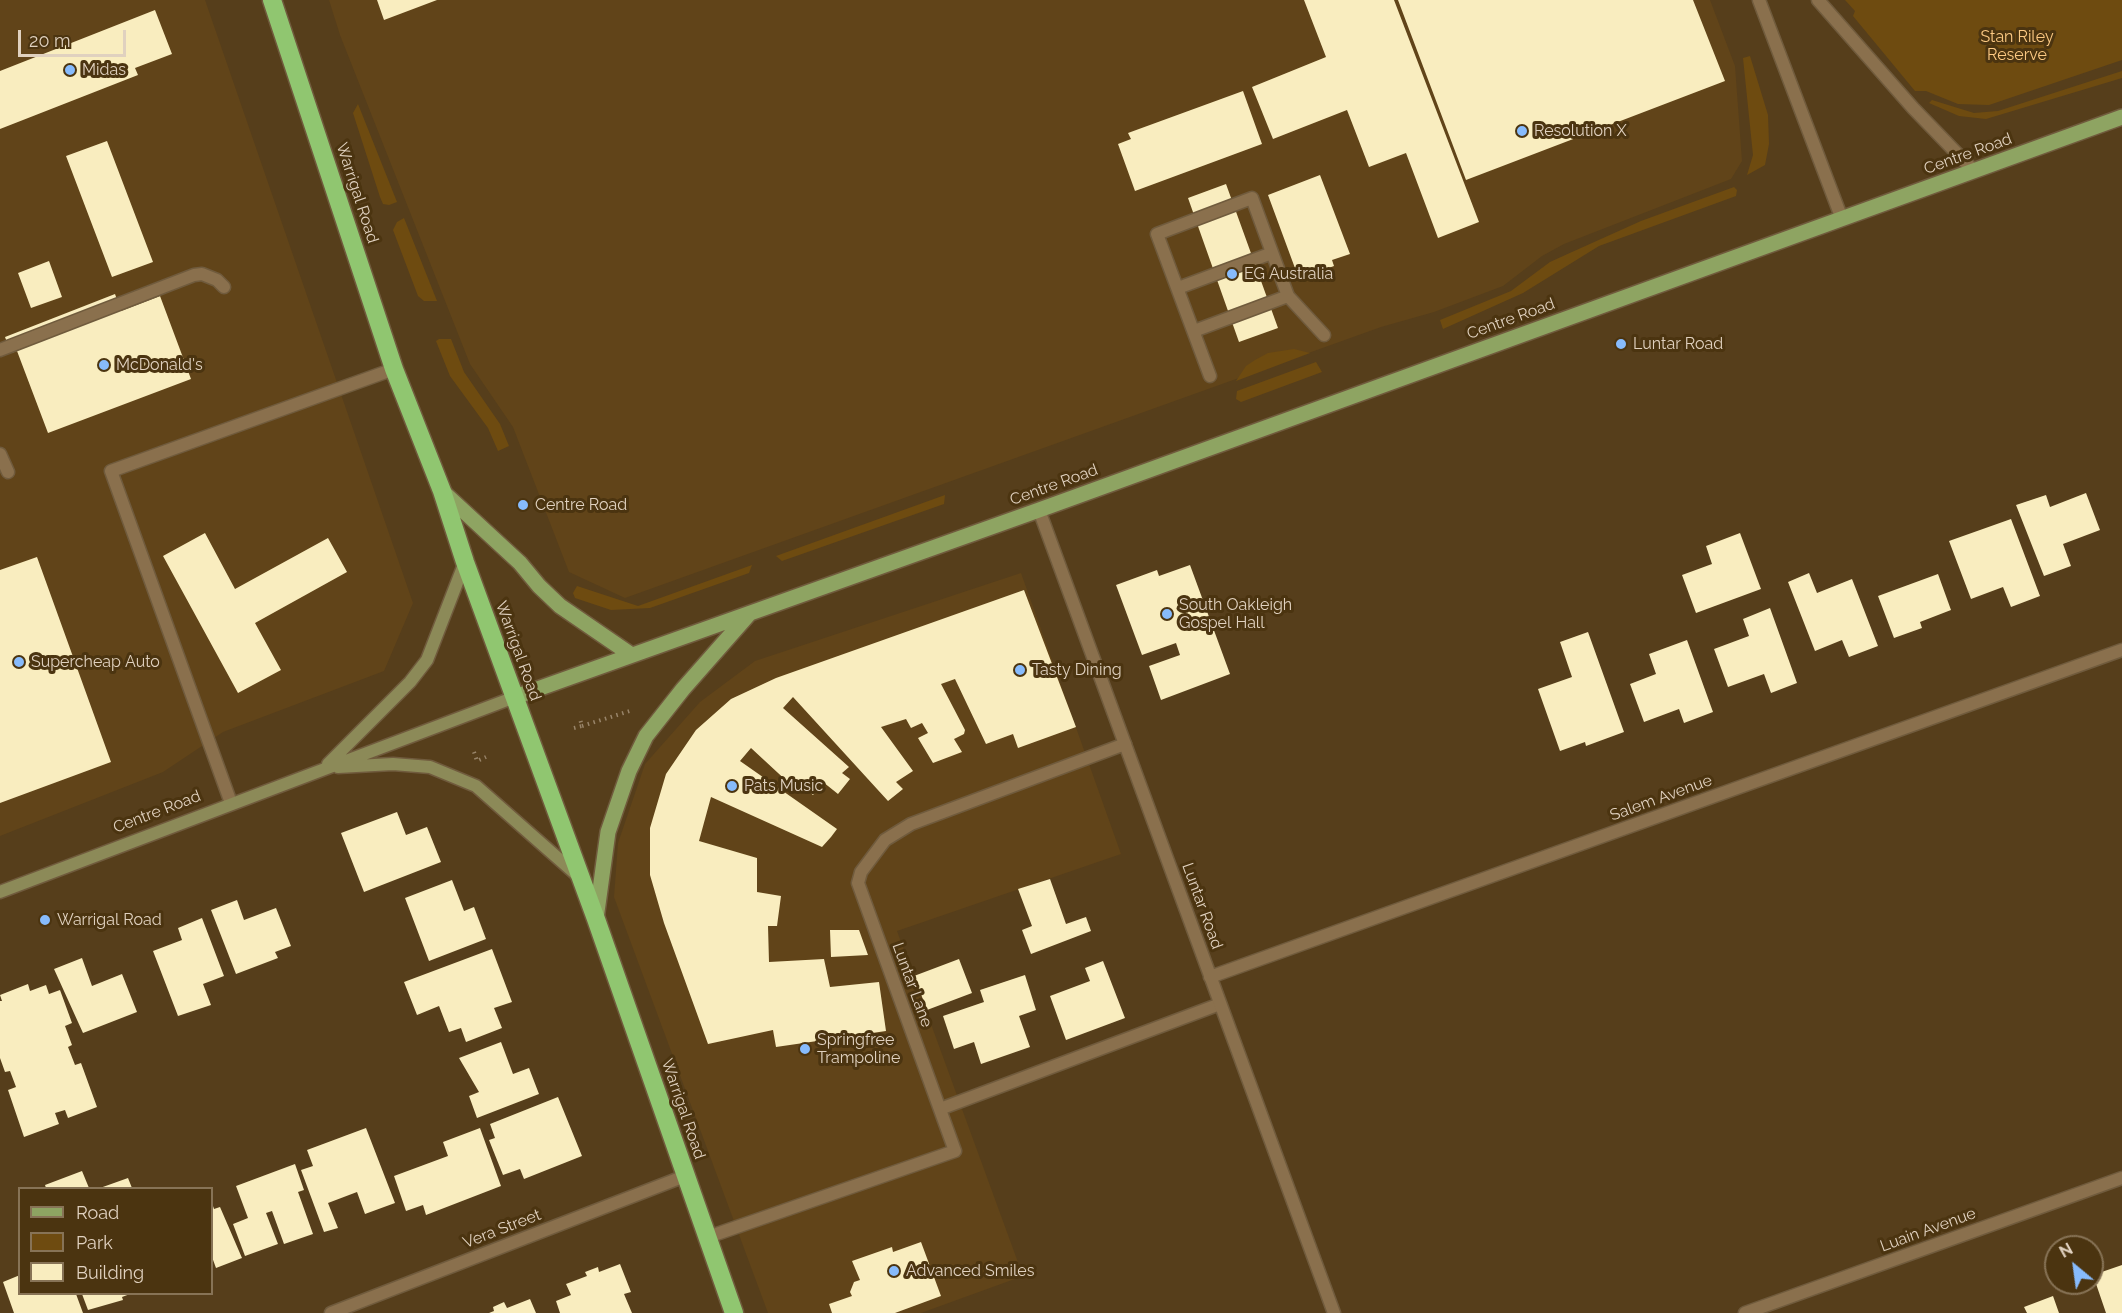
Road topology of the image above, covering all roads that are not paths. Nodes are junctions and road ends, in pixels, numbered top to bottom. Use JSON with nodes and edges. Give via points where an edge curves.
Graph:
{"nodes":[{"id":1,"x":272,"y":0,"type":"edge"},
{"id":2,"x":1759,"y":0,"type":"edge"},
{"id":3,"x":1818,"y":0,"type":"edge"},
{"id":4,"x":2122,"y":117,"type":"edge"},
{"id":5,"x":1974,"y":171,"type":"junction"},
{"id":6,"x":1842,"y":219,"type":"junction"},
{"id":7,"x":1272,"y":253,"type":"junction"},
{"id":8,"x":224,"y":287,"type":"dead end"},
{"id":9,"x":1178,"y":288,"type":"junction"},
{"id":10,"x":1288,"y":296,"type":"junction"},
{"id":11,"x":1194,"y":331,"type":"junction"},
{"id":12,"x":1323,"y":335,"type":"dead end"},
{"id":13,"x":0,"y":351,"type":"edge"},
{"id":14,"x":394,"y":369,"type":"junction"},
{"id":15,"x":1210,"y":375,"type":"dead end"},
{"id":16,"x":0,"y":454,"type":"edge"},
{"id":17,"x":8,"y":472,"type":"dead end"},
{"id":18,"x":442,"y":491,"type":"junction"},
{"id":19,"x":1039,"y":510,"type":"junction"},
{"id":20,"x":465,"y":562,"type":"junction"},
{"id":21,"x":751,"y":612,"type":"junction"},
{"id":22,"x":2122,"y":650,"type":"edge"},
{"id":23,"x":630,"y":654,"type":"junction"},
{"id":24,"x":514,"y":697,"type":"junction"},
{"id":25,"x":1125,"y":744,"type":"junction"},
{"id":26,"x":325,"y":767,"type":"junction"},
{"id":27,"x":231,"y":803,"type":"junction"},
{"id":28,"x":581,"y":878,"type":"junction"},
{"id":29,"x":0,"y":892,"type":"edge"},
{"id":30,"x":596,"y":919,"type":"junction"},
{"id":31,"x":1210,"y":977,"type":"junction"},
{"id":32,"x":1220,"y":1004,"type":"junction"},
{"id":33,"x":940,"y":1109,"type":"junction"},
{"id":34,"x":685,"y":1176,"type":"junction"},
{"id":35,"x":2122,"y":1178,"type":"edge"},
{"id":36,"x":708,"y":1237,"type":"junction"},
{"id":37,"x":331,"y":1313,"type":"edge"},
{"id":38,"x":734,"y":1313,"type":"edge"},
{"id":39,"x":1334,"y":1313,"type":"edge"},
{"id":40,"x":1745,"y":1313,"type":"edge"}],
"edges":[{"from":1,"to":14,"type":"highway","name":"Warrigal Road"},
{"from":2,"to":6,"type":"street"},
{"from":3,"to":5,"type":"street"},
{"from":4,"to":5,"type":"main road","name":"Centre Road"},
{"from":5,"to":6,"type":"main road","name":"Centre Road"},
{"from":6,"to":19,"type":"main road","name":"Centre Road"},
{"from":7,"to":9,"type":"street"},
{"from":7,"to":9,"type":"street","via":[[1252,198],[1157,234]]},
{"from":7,"to":10,"type":"street"},
{"from":8,"to":13,"type":"street","via":[[202,274],[194,275]]},
{"from":9,"to":11,"type":"street"},
{"from":10,"to":11,"type":"street"},
{"from":10,"to":12,"type":"street"},
{"from":11,"to":15,"type":"street"},
{"from":14,"to":18,"type":"highway","name":"Warrigal Road"},
{"from":14,"to":27,"type":"street","via":[[111,471]]},
{"from":16,"to":17,"type":"street"},
{"from":18,"to":20,"type":"highway","name":"Warrigal Road"},
{"from":18,"to":23,"type":"main road","via":[[560,606]]},
{"from":19,"to":21,"type":"main road","name":"Centre Road"},
{"from":19,"to":25,"type":"street","name":"Luntar Road"},
{"from":20,"to":24,"type":"highway","name":"Warrigal Road"},
{"from":20,"to":26,"type":"main road","via":[[427,660]]},
{"from":21,"to":23,"type":"main road","name":"Centre Road"},
{"from":21,"to":30,"type":"main road","via":[[658,720],[637,754],[608,832]]},
{"from":22,"to":31,"type":"street","name":"Salem Avenue"},
{"from":23,"to":24,"type":"main road","name":"Centre Road"},
{"from":24,"to":26,"type":"main road","name":"Centre Road"},
{"from":24,"to":28,"type":"highway","name":"Warrigal Road"},
{"from":25,"to":31,"type":"street","name":"Luntar Road"},
{"from":25,"to":33,"type":"street","name":"Luntar Lane","via":[[911,824],[885,840],[861,872],[858,883]]},
{"from":26,"to":27,"type":"main road","name":"Centre Road"},
{"from":26,"to":28,"type":"main road","via":[[430,767],[476,786]]},
{"from":27,"to":29,"type":"main road","name":"Centre Road"},
{"from":28,"to":30,"type":"highway","name":"Warrigal Road"},
{"from":30,"to":34,"type":"highway","name":"Warrigal Road"},
{"from":31,"to":32,"type":"street","name":"Luntar Road"},
{"from":32,"to":33,"type":"street"},
{"from":32,"to":39,"type":"street","name":"Luntar Road"},
{"from":33,"to":36,"type":"street","name":"Luntar Lane","via":[[955,1151]]},
{"from":34,"to":36,"type":"highway","name":"Warrigal Road"},
{"from":34,"to":37,"type":"street","name":"Vera Street"},
{"from":35,"to":40,"type":"street","name":"Luain Avenue"},
{"from":36,"to":38,"type":"highway","name":"Warrigal Road"}]}
